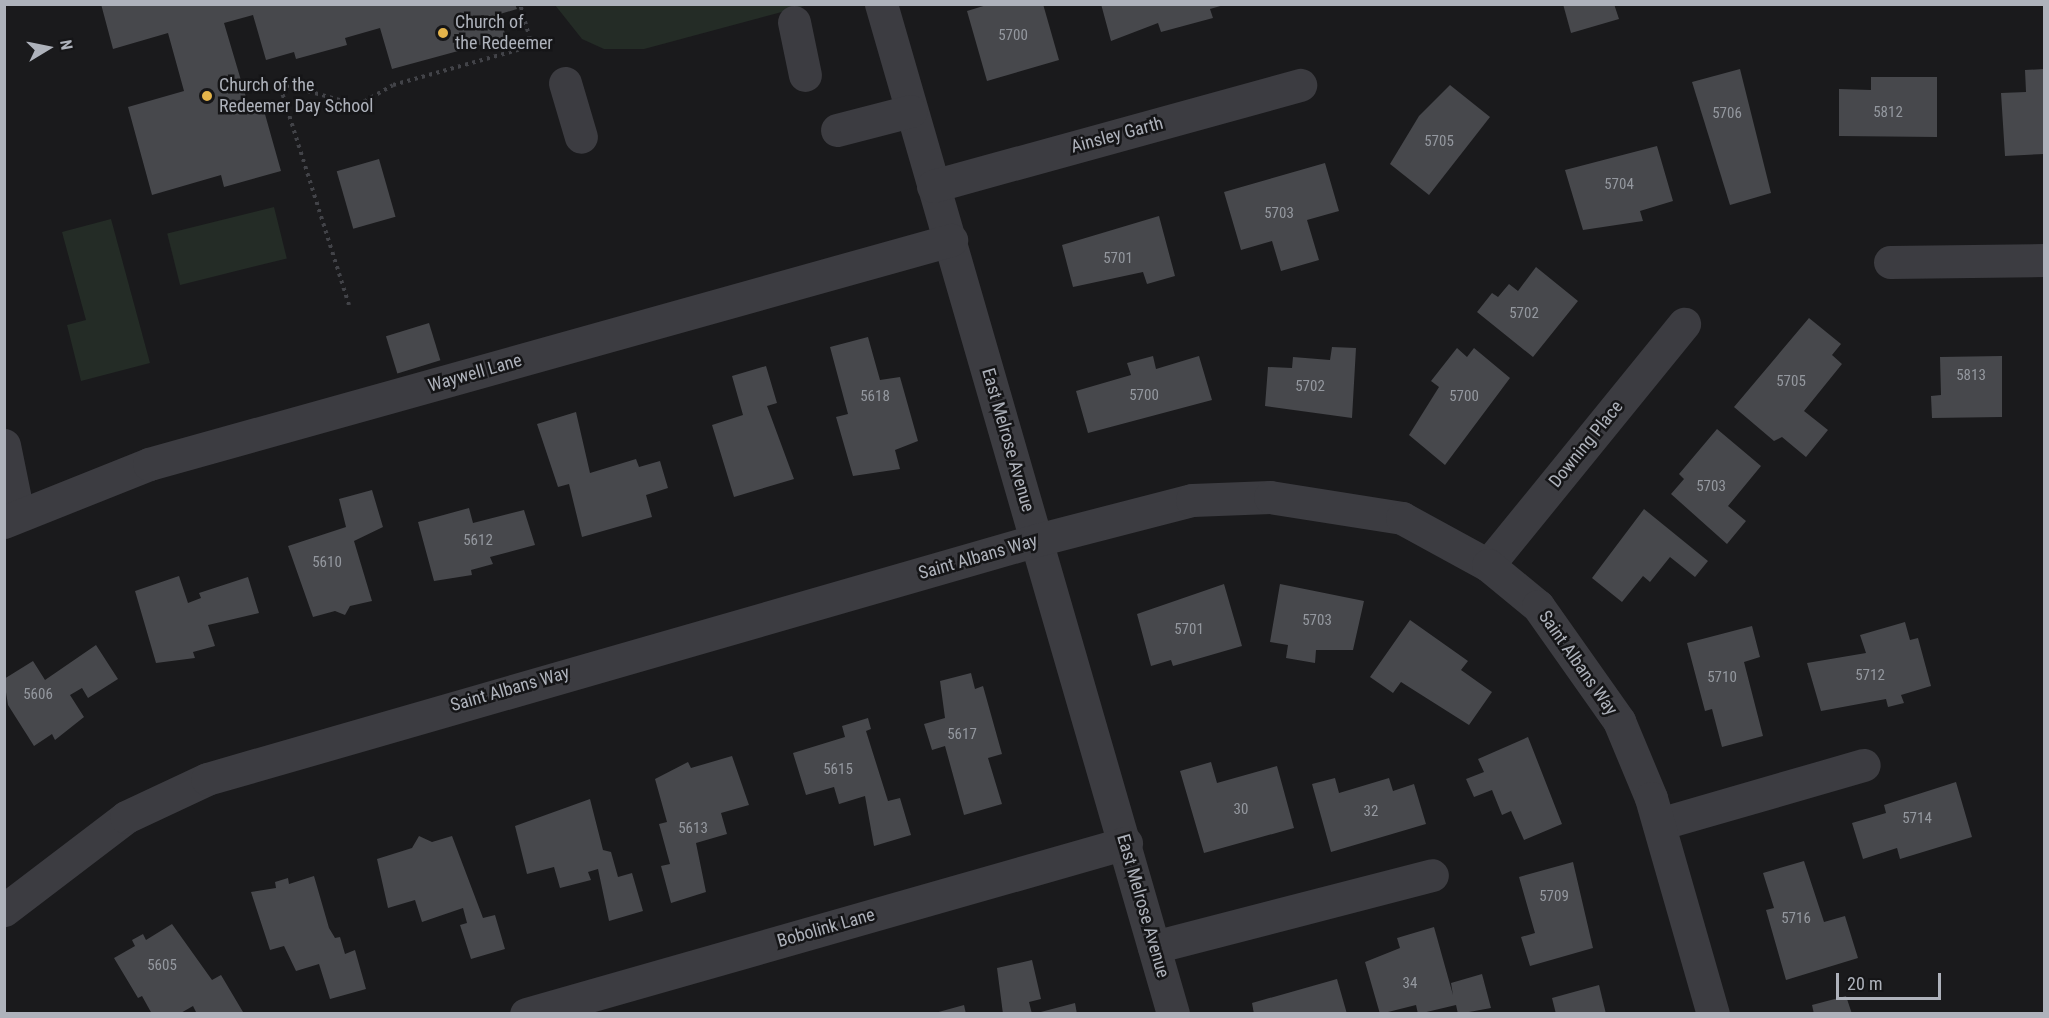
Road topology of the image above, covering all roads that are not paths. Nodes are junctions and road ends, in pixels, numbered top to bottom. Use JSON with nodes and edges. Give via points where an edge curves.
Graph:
{"nodes":[{"id":1,"x":881,"y":4,"type":"edge"},
{"id":2,"x":794,"y":22,"type":"dead end"},
{"id":3,"x":804,"y":75,"type":"dead end"},
{"id":4,"x":565,"y":83,"type":"dead end"},
{"id":5,"x":1300,"y":85,"type":"dead end"},
{"id":6,"x":911,"y":111,"type":"junction"},
{"id":7,"x":837,"y":130,"type":"dead end"},
{"id":8,"x":581,"y":137,"type":"dead end"},
{"id":9,"x":933,"y":186,"type":"junction"},
{"id":10,"x":951,"y":240,"type":"junction"},
{"id":11,"x":2044,"y":260,"type":"edge"},
{"id":12,"x":1890,"y":262,"type":"dead end"},
{"id":13,"x":1684,"y":324,"type":"dead end"},
{"id":14,"x":4,"y":445,"type":"edge"},
{"id":15,"x":11,"y":518,"type":"edge"},
{"id":16,"x":1037,"y":540,"type":"junction"},
{"id":17,"x":1488,"y":565,"type":"junction"},
{"id":18,"x":1864,"y":765,"type":"dead end"},
{"id":19,"x":1659,"y":824,"type":"junction"},
{"id":20,"x":1126,"y":843,"type":"junction"},
{"id":21,"x":1432,"y":875,"type":"dead end"},
{"id":22,"x":4,"y":910,"type":"edge"},
{"id":23,"x":1154,"y":947,"type":"junction"},
{"id":24,"x":526,"y":1014,"type":"edge"},
{"id":25,"x":1173,"y":1014,"type":"edge"},
{"id":26,"x":1713,"y":1014,"type":"edge"}],
"edges":[{"from":1,"to":6,"type":"street","name":"East Melrose Avenue"},
{"from":2,"to":3,"type":"street"},
{"from":4,"to":8,"type":"street"},
{"from":5,"to":9,"type":"street","name":"Ainsley Garth"},
{"from":6,"to":7,"type":"street"},
{"from":6,"to":9,"type":"street","name":"East Melrose Avenue"},
{"from":9,"to":10,"type":"street","name":"East Melrose Avenue"},
{"from":10,"to":15,"type":"street","name":"Waywell Lane","via":[[149,464]]},
{"from":10,"to":16,"type":"street","name":"East Melrose Avenue"},
{"from":11,"to":12,"type":"street"},
{"from":13,"to":17,"type":"street","name":"Downing Place"},
{"from":14,"to":15,"type":"street"},
{"from":16,"to":17,"type":"street","name":"Saint Albans Way","via":[[1192,500],[1270,497],[1402,518]]},
{"from":16,"to":20,"type":"street","name":"East Melrose Avenue"},
{"from":16,"to":22,"type":"street","name":"Saint Albans Way","via":[[207,779],[126,817]]},
{"from":17,"to":19,"type":"street","name":"Saint Albans Way","via":[[1538,606],[1582,662],[1619,721]]},
{"from":18,"to":19,"type":"street"},
{"from":19,"to":26,"type":"street","name":"Saint Albans Way"},
{"from":20,"to":23,"type":"street","name":"East Melrose Avenue"},
{"from":20,"to":24,"type":"street","name":"Bobolink Lane"},
{"from":21,"to":23,"type":"street"},
{"from":23,"to":25,"type":"street","name":"East Melrose Avenue"}]}
